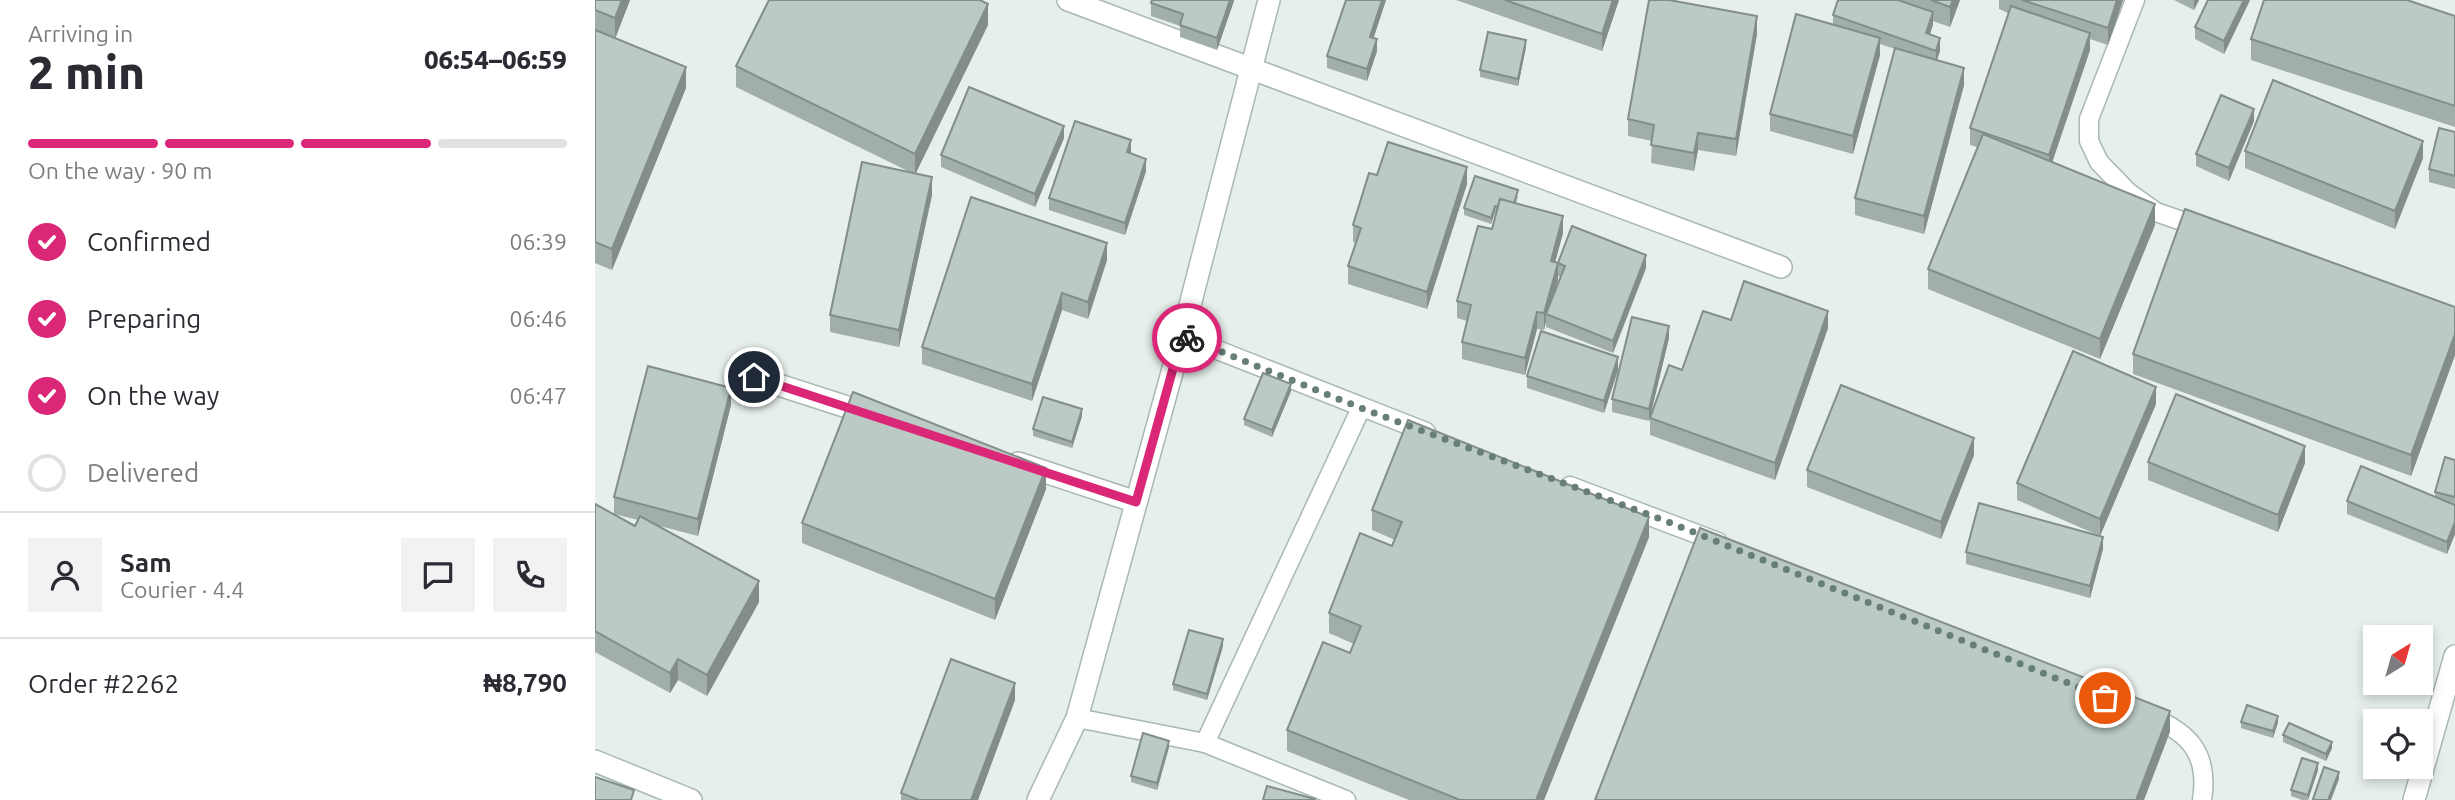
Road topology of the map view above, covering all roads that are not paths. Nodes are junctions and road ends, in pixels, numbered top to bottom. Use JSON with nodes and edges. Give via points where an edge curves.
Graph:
{"nodes":[{"id":1,"x":1068,"y":0,"type":"edge"},
{"id":2,"x":1269,"y":0,"type":"edge"},
{"id":3,"x":2135,"y":0,"type":"edge"},
{"id":4,"x":1251,"y":71,"type":"junction"},
{"id":5,"x":2221,"y":234,"type":"edge"},
{"id":6,"x":1781,"y":267,"type":"dead end"},
{"id":7,"x":1182,"y":336,"type":"junction"},
{"id":8,"x":754,"y":377,"type":"dead end"},
{"id":9,"x":1361,"y":408,"type":"junction"},
{"id":10,"x":899,"y":424,"type":"edge"},
{"id":11,"x":1437,"y":436,"type":"edge"},
{"id":12,"x":1004,"y":459,"type":"edge"},
{"id":13,"x":1552,"y":479,"type":"edge"},
{"id":14,"x":1136,"y":502,"type":"junction"},
{"id":15,"x":1731,"y":547,"type":"edge"},
{"id":16,"x":2455,"y":656,"type":"edge"},
{"id":17,"x":2451,"y":685,"type":"edge"},
{"id":18,"x":2131,"y":709,"type":"edge"},
{"id":19,"x":1077,"y":718,"type":"junction"},
{"id":20,"x":1206,"y":743,"type":"junction"},
{"id":21,"x":595,"y":761,"type":"edge"},
{"id":22,"x":691,"y":800,"type":"edge"},
{"id":23,"x":1038,"y":800,"type":"edge"},
{"id":24,"x":1346,"y":800,"type":"edge"},
{"id":25,"x":2202,"y":800,"type":"edge"},
{"id":26,"x":2414,"y":800,"type":"edge"}],
"edges":[{"from":1,"to":4,"type":"street"},
{"from":2,"to":4,"type":"street"},
{"from":3,"to":5,"type":"lane","via":[[2089,119],[2089,141],[2099,162],[2156,212]]},
{"from":4,"to":6,"type":"street"},
{"from":4,"to":7,"type":"street"},
{"from":7,"to":9,"type":"lane"},
{"from":7,"to":14,"type":"street"},
{"from":8,"to":10,"type":"street"},
{"from":9,"to":11,"type":"lane"},
{"from":9,"to":20,"type":"lane"},
{"from":12,"to":14,"type":"street"},
{"from":13,"to":15,"type":"lane"},
{"from":14,"to":19,"type":"street"},
{"from":16,"to":17,"type":"street"},
{"from":17,"to":26,"type":"street"},
{"from":18,"to":25,"type":"lane","via":[[2157,719],[2190,741],[2204,766]]},
{"from":19,"to":20,"type":"lane"},
{"from":19,"to":23,"type":"street"},
{"from":20,"to":24,"type":"lane"},
{"from":21,"to":22,"type":"street"}]}
